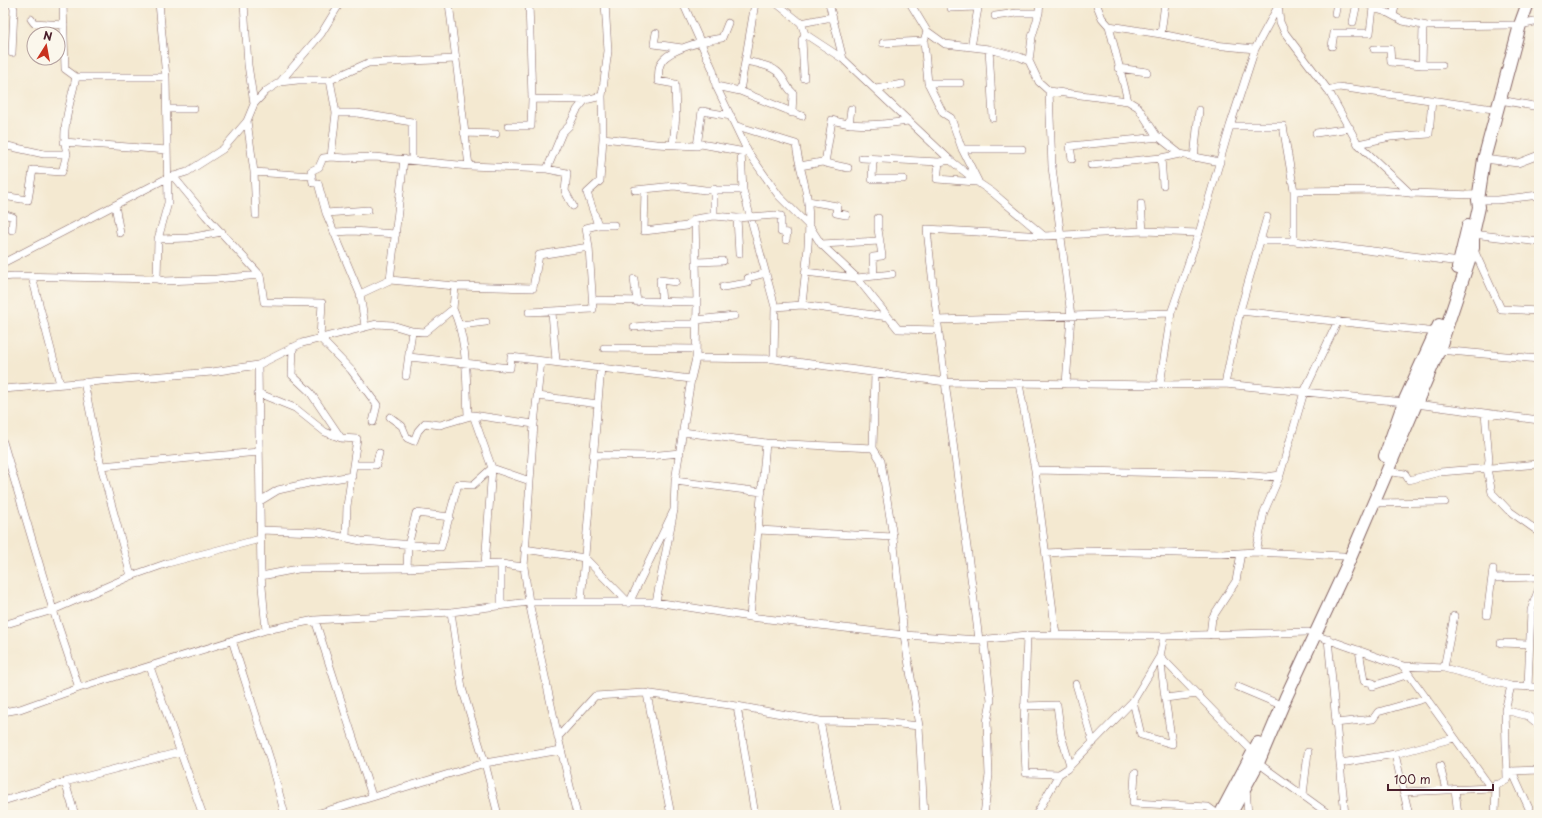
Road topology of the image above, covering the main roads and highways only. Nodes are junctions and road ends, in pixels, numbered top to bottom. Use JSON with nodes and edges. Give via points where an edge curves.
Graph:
{"nodes":[{"id":1,"x":1520,"y":3,"type":"edge"},
{"id":2,"x":1528,"y":3,"type":"edge"},
{"id":3,"x":1517,"y":25,"type":"junction"},
{"id":4,"x":1497,"y":105,"type":"junction"},
{"id":5,"x":1477,"y":197,"type":"junction"},
{"id":6,"x":1410,"y":403,"type":"junction"},
{"id":7,"x":1312,"y":633,"type":"junction"},
{"id":8,"x":1256,"y":758,"type":"junction"},
{"id":9,"x":1219,"y":815,"type":"edge"},
{"id":10,"x":1230,"y":815,"type":"edge"}],
"edges":[{"from":1,"to":3,"type":"main road"},
{"from":2,"to":3,"type":"main road"},
{"from":3,"to":4,"type":"main road"},
{"from":4,"to":5,"type":"main road"},
{"from":4,"to":5,"type":"main road"},
{"from":5,"to":6,"type":"main road","via":[[1460,262]]},
{"from":5,"to":6,"type":"main road","via":[[1479,207],[1473,234],[1473,248],[1439,350]]},
{"from":6,"to":7,"type":"main road"},
{"from":6,"to":7,"type":"main road","via":[[1374,503],[1328,609]]},
{"from":7,"to":8,"type":"main road","via":[[1286,697]]},
{"from":7,"to":8,"type":"main road","via":[[1276,703]]},
{"from":8,"to":9,"type":"main road"},
{"from":8,"to":10,"type":"main road","via":[[1246,787]]}]}
